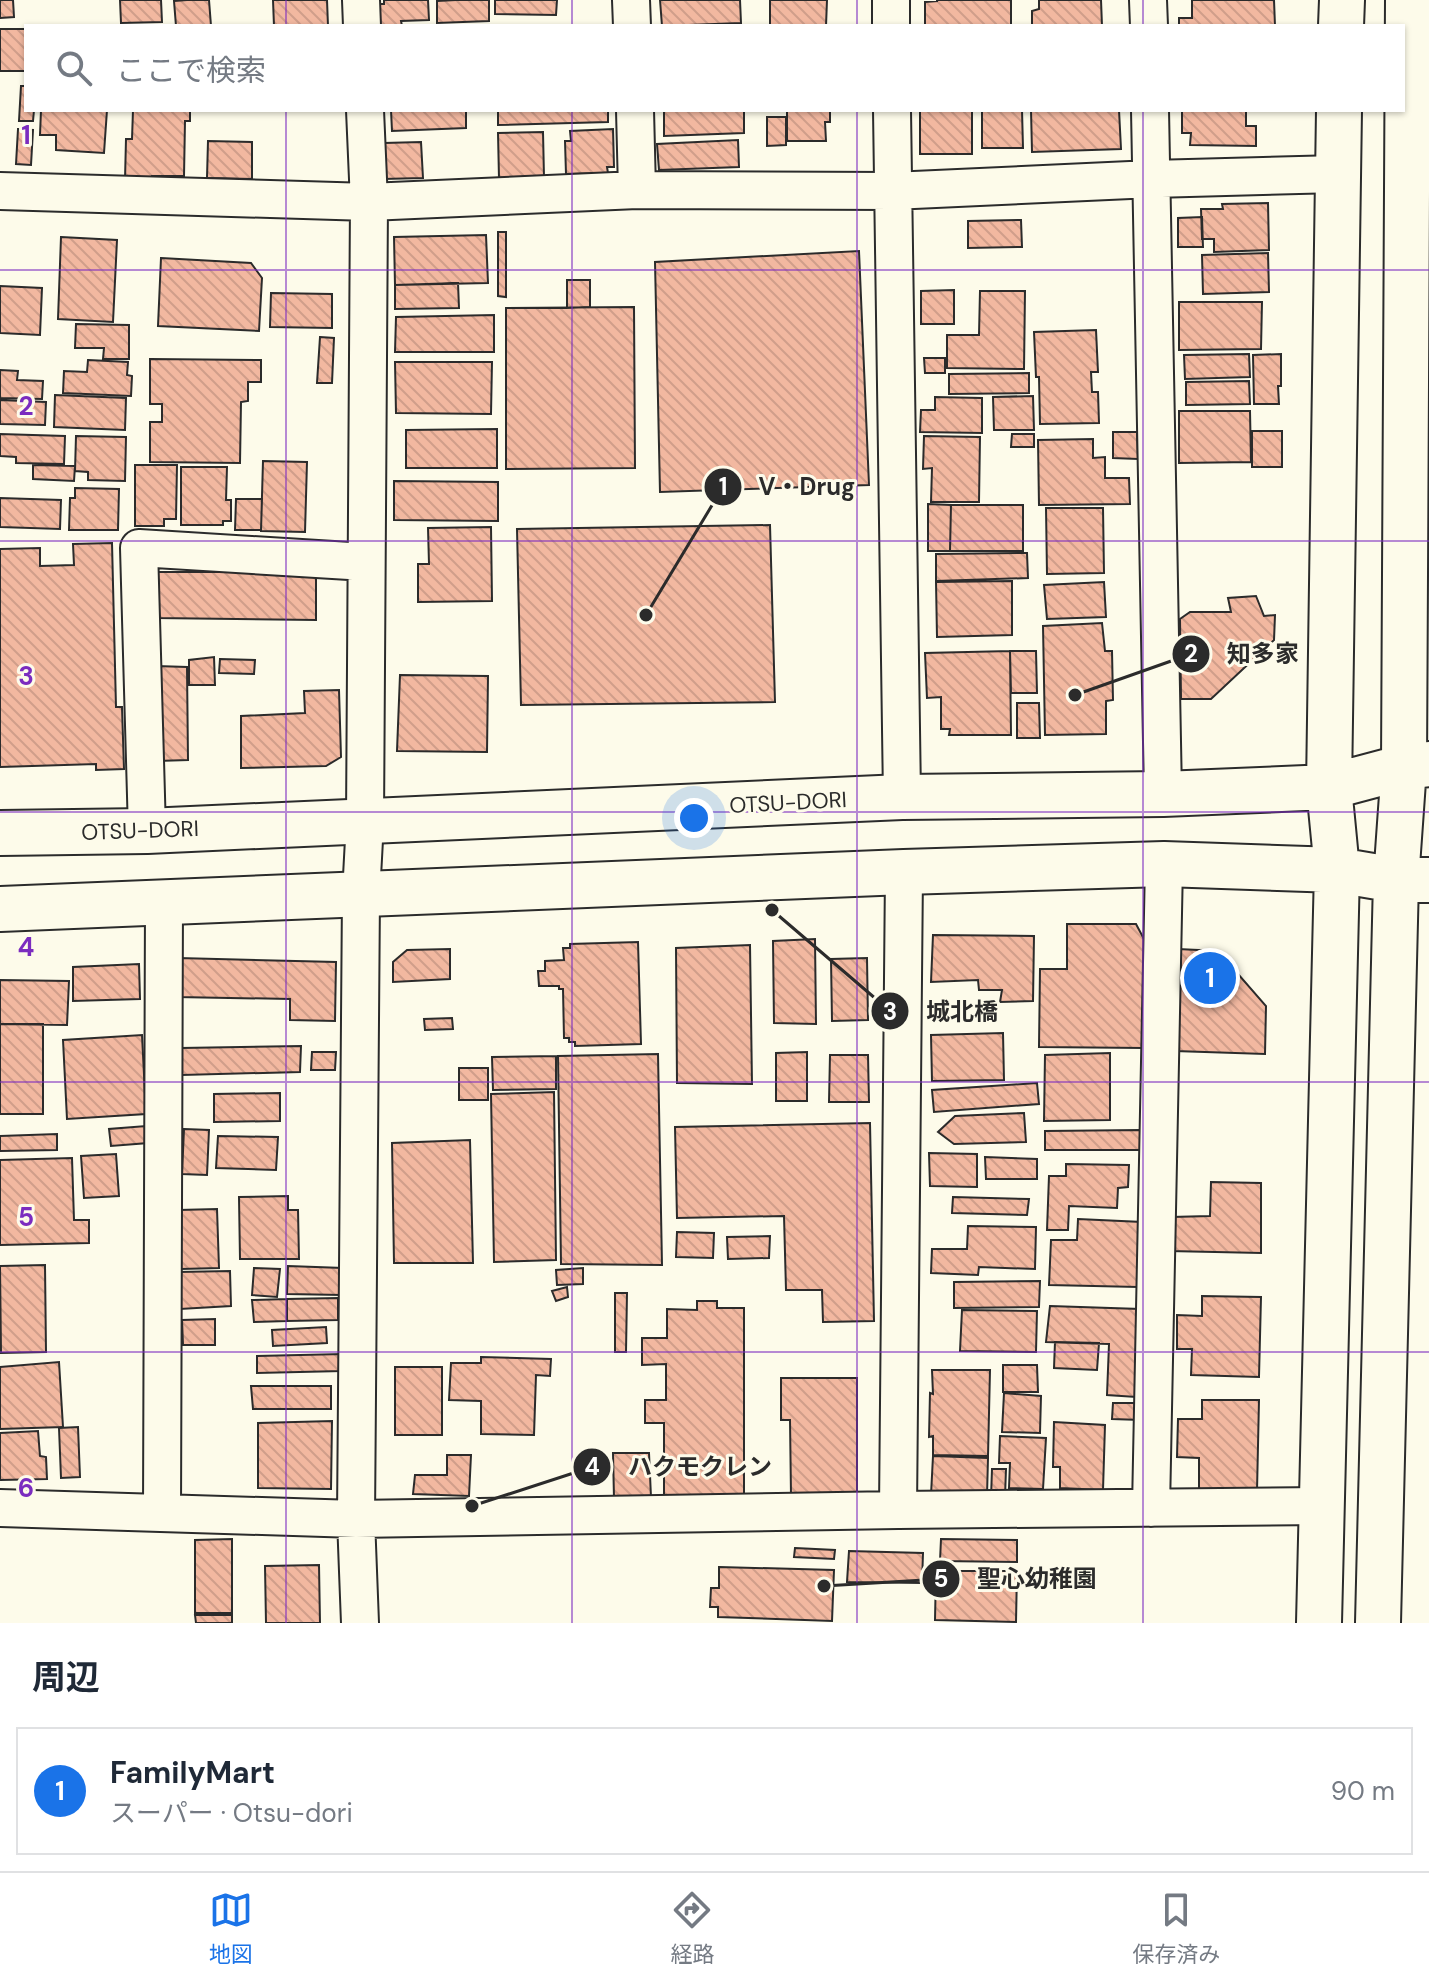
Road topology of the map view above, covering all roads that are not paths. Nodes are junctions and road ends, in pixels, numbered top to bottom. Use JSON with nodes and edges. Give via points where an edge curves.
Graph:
{"nodes":[{"id":1,"x":361,"y":0,"type":"edge"},
{"id":2,"x":631,"y":0,"type":"edge"},
{"id":3,"x":891,"y":0,"type":"edge"},
{"id":4,"x":1148,"y":0,"type":"edge"},
{"id":5,"x":1342,"y":0,"type":"edge"},
{"id":6,"x":1408,"y":0,"type":"edge"},
{"id":7,"x":362,"y":24,"type":"edge"},
{"id":8,"x":632,"y":24,"type":"edge"},
{"id":9,"x":891,"y":24,"type":"edge"},
{"id":10,"x":1149,"y":24,"type":"edge"},
{"id":11,"x":1341,"y":24,"type":"edge"},
{"id":12,"x":365,"y":112,"type":"edge"},
{"id":13,"x":635,"y":112,"type":"edge"},
{"id":14,"x":892,"y":112,"type":"edge"},
{"id":15,"x":1150,"y":112,"type":"edge"},
{"id":16,"x":1339,"y":112,"type":"edge"},
{"id":17,"x":1338,"y":174,"type":"junction"},
{"id":18,"x":1152,"y":179,"type":"junction"},
{"id":19,"x":637,"y":190,"type":"junction"},
{"id":20,"x":0,"y":191,"type":"edge"},
{"id":21,"x":892,"y":191,"type":"junction"},
{"id":22,"x":369,"y":202,"type":"junction"},
{"id":23,"x":366,"y":562,"type":"junction"},
{"id":24,"x":1416,"y":766,"type":"edge"},
{"id":25,"x":1329,"y":787,"type":"junction"},
{"id":26,"x":1163,"y":794,"type":"junction"},
{"id":27,"x":902,"y":797,"type":"junction"},
{"id":28,"x":365,"y":821,"type":"junction"},
{"id":29,"x":147,"y":831,"type":"junction"},
{"id":30,"x":0,"y":833,"type":"edge"},
{"id":31,"x":1164,"y":864,"type":"junction"},
{"id":32,"x":1337,"y":870,"type":"junction"},
{"id":33,"x":904,"y":872,"type":"junction"},
{"id":34,"x":1413,"y":880,"type":"edge"},
{"id":35,"x":361,"y":895,"type":"junction"},
{"id":36,"x":164,"y":901,"type":"junction"},
{"id":37,"x":0,"y":909,"type":"edge"},
{"id":38,"x":1323,"y":1506,"type":"junction"},
{"id":39,"x":0,"y":1508,"type":"edge"},
{"id":40,"x":1151,"y":1508,"type":"junction"},
{"id":41,"x":898,"y":1510,"type":"junction"},
{"id":42,"x":162,"y":1513,"type":"junction"},
{"id":43,"x":356,"y":1519,"type":"junction"},
{"id":44,"x":360,"y":1623,"type":"edge"},
{"id":45,"x":1319,"y":1623,"type":"edge"},
{"id":46,"x":1378,"y":1623,"type":"edge"}],
"edges":[{"from":1,"to":7,"type":"street"},
{"from":2,"to":8,"type":"street"},
{"from":3,"to":9,"type":"street"},
{"from":4,"to":10,"type":"street"},
{"from":5,"to":11,"type":"street"},
{"from":6,"to":24,"type":"street"},
{"from":12,"to":22,"type":"street"},
{"from":13,"to":19,"type":"street"},
{"from":14,"to":21,"type":"street"},
{"from":15,"to":18,"type":"street"},
{"from":16,"to":17,"type":"street"},
{"from":17,"to":18,"type":"street"},
{"from":17,"to":25,"type":"street"},
{"from":18,"to":21,"type":"street"},
{"from":18,"to":26,"type":"street"},
{"from":19,"to":21,"type":"street"},
{"from":19,"to":22,"type":"street"},
{"from":20,"to":22,"type":"street"},
{"from":21,"to":27,"type":"street"},
{"from":22,"to":23,"type":"street"},
{"from":23,"to":28,"type":"street"},
{"from":23,"to":29,"type":"street","via":[[139,548]]},
{"from":24,"to":25,"type":"street","name":"OTSU-DORI"},
{"from":24,"to":34,"type":"street"},
{"from":25,"to":26,"type":"street","name":"OTSU-DORI"},
{"from":25,"to":32,"type":"street"},
{"from":26,"to":27,"type":"street","name":"OTSU-DORI"},
{"from":27,"to":28,"type":"street","name":"OTSU-DORI"},
{"from":28,"to":29,"type":"street","name":"OTSU-DORI"},
{"from":28,"to":35,"type":"street"},
{"from":29,"to":30,"type":"street","name":"OTSU-DORI"},
{"from":31,"to":32,"type":"street"},
{"from":31,"to":33,"type":"street"},
{"from":31,"to":40,"type":"street"},
{"from":32,"to":34,"type":"street"},
{"from":32,"to":38,"type":"street"},
{"from":33,"to":35,"type":"street"},
{"from":33,"to":41,"type":"street"},
{"from":34,"to":46,"type":"street"},
{"from":35,"to":36,"type":"street"},
{"from":35,"to":43,"type":"street"},
{"from":36,"to":37,"type":"street"},
{"from":36,"to":42,"type":"street"},
{"from":38,"to":40,"type":"street"},
{"from":38,"to":45,"type":"street"},
{"from":39,"to":42,"type":"street"},
{"from":40,"to":41,"type":"street"},
{"from":41,"to":43,"type":"street"},
{"from":42,"to":43,"type":"street"},
{"from":43,"to":44,"type":"street"}]}
